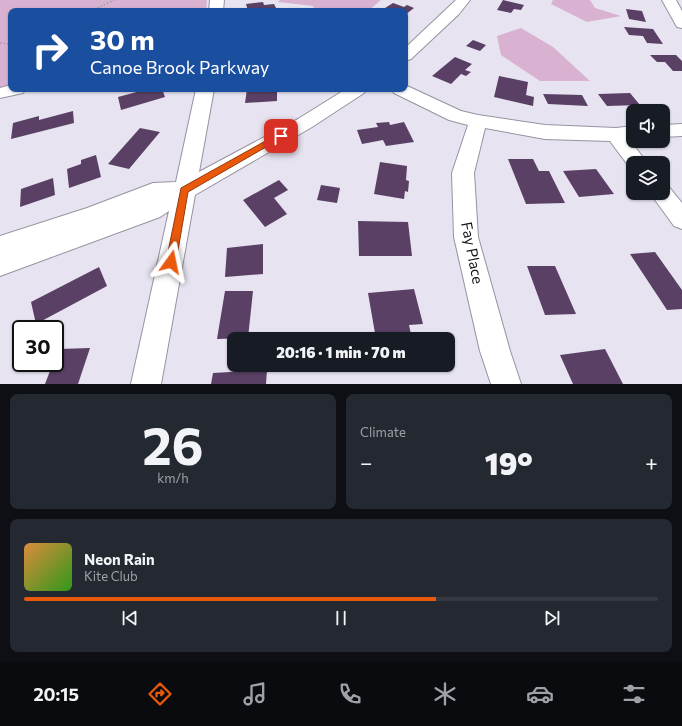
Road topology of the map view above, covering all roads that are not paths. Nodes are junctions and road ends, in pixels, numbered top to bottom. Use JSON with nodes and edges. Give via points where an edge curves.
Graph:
{"nodes":[{"id":1,"x":463,"y":0,"type":"edge"},
{"id":2,"x":669,"y":0,"type":"edge"},
{"id":3,"x":682,"y":24,"type":"edge"},
{"id":4,"x":408,"y":53,"type":"edge"},
{"id":5,"x":204,"y":92,"type":"edge"},
{"id":6,"x":353,"y":92,"type":"edge"},
{"id":7,"x":406,"y":92,"type":"edge"},
{"id":8,"x":478,"y":121,"type":"junction"},
{"id":9,"x":682,"y":130,"type":"edge"},
{"id":10,"x":670,"y":131,"type":"edge"},
{"id":11,"x":624,"y":134,"type":"edge"},
{"id":12,"x":634,"y":156,"type":"edge"},
{"id":13,"x":184,"y":190,"type":"junction"},
{"id":14,"x":667,"y":200,"type":"edge"},
{"id":15,"x":682,"y":219,"type":"edge"},
{"id":16,"x":0,"y":247,"type":"edge"},
{"id":17,"x":0,"y":265,"type":"edge"},
{"id":18,"x":146,"y":384,"type":"edge"},
{"id":19,"x":506,"y":384,"type":"edge"}],
"edges":[{"from":1,"to":4,"type":"street"},
{"from":2,"to":3,"type":"street"},
{"from":5,"to":13,"type":"street"},
{"from":6,"to":13,"type":"street","via":[[305,124]]},
{"from":7,"to":8,"type":"street","via":[[456,116]]},
{"from":8,"to":11,"type":"street","via":[[546,132]]},
{"from":8,"to":19,"type":"street","name":"Fay Place","via":[[463,174],[466,237]]},
{"from":9,"to":10,"type":"street"},
{"from":11,"to":12,"type":"street"},
{"from":13,"to":16,"type":"street","via":[[153,192],[93,216]]},
{"from":13,"to":17,"type":"street","via":[[152,210]]},
{"from":13,"to":18,"type":"street","via":[[181,216]]},
{"from":14,"to":15,"type":"street"}]}
